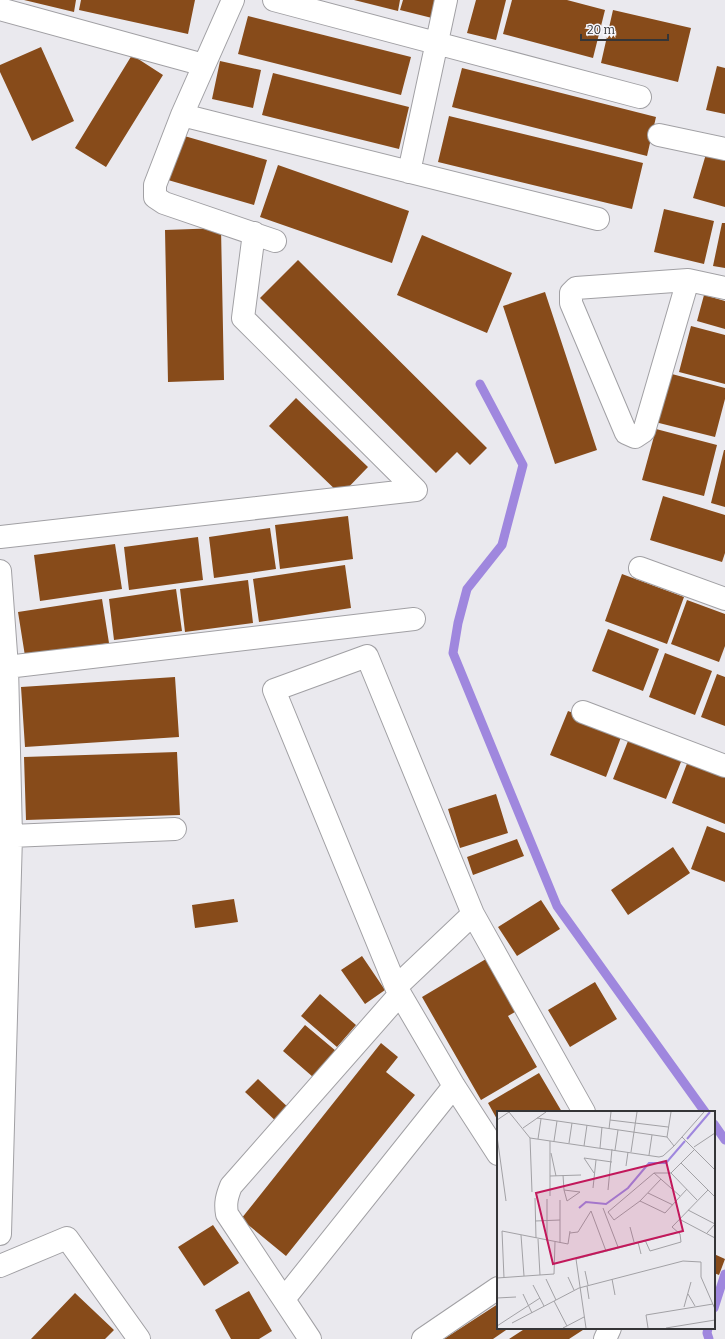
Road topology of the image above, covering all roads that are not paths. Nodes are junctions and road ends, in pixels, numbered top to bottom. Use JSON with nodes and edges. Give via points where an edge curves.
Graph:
{"nodes":[{"id":1,"x":233,"y":0,"type":"edge"},
{"id":2,"x":274,"y":0,"type":"edge"},
{"id":3,"x":446,"y":0,"type":"edge"},
{"id":4,"x":0,"y":9,"type":"edge"},
{"id":5,"x":437,"y":42,"type":"junction"},
{"id":6,"x":204,"y":65,"type":"junction"},
{"id":7,"x":640,"y":97,"type":"dead end"},
{"id":8,"x":182,"y":115,"type":"junction"},
{"id":9,"x":659,"y":135,"type":"dead end"},
{"id":10,"x":725,"y":149,"type":"edge"},
{"id":11,"x":409,"y":172,"type":"junction"},
{"id":12,"x":598,"y":218,"type":"dead end"},
{"id":13,"x":254,"y":233,"type":"junction"},
{"id":14,"x":275,"y":241,"type":"dead end"},
{"id":15,"x":688,"y":280,"type":"junction"},
{"id":16,"x":725,"y":288,"type":"edge"},
{"id":17,"x":0,"y":537,"type":"edge"},
{"id":18,"x":640,"y":568,"type":"dead end"},
{"id":19,"x":0,"y":571,"type":"edge"},
{"id":20,"x":725,"y":599,"type":"edge"},
{"id":21,"x":414,"y":619,"type":"dead end"},
{"id":22,"x":7,"y":667,"type":"junction"},
{"id":23,"x":583,"y":712,"type":"dead end"},
{"id":24,"x":725,"y":766,"type":"edge"},
{"id":25,"x":175,"y":829,"type":"dead end"},
{"id":26,"x":11,"y":836,"type":"junction"},
{"id":27,"x":5,"y":872,"type":"edge"},
{"id":28,"x":473,"y":914,"type":"junction"},
{"id":29,"x":4,"y":949,"type":"edge"},
{"id":30,"x":398,"y":990,"type":"junction"},
{"id":31,"x":454,"y":1086,"type":"junction"},
{"id":32,"x":583,"y":1111,"type":"edge"},
{"id":33,"x":497,"y":1152,"type":"edge"},
{"id":34,"x":0,"y":1234,"type":"edge"},
{"id":35,"x":0,"y":1266,"type":"edge"},
{"id":36,"x":497,"y":1289,"type":"edge"},
{"id":37,"x":284,"y":1299,"type":"junction"},
{"id":38,"x":610,"y":1329,"type":"edge"},
{"id":39,"x":132,"y":1336,"type":"edge"},
{"id":40,"x":310,"y":1339,"type":"edge"},
{"id":41,"x":423,"y":1339,"type":"edge"},
{"id":42,"x":605,"y":1339,"type":"edge"}],
"edges":[{"from":1,"to":6,"type":"street"},
{"from":2,"to":5,"type":"street"},
{"from":3,"to":5,"type":"street"},
{"from":4,"to":6,"type":"street"},
{"from":5,"to":7,"type":"street"},
{"from":5,"to":11,"type":"street"},
{"from":6,"to":8,"type":"street"},
{"from":8,"to":11,"type":"street"},
{"from":8,"to":13,"type":"street","via":[[155,186],[155,197],[164,203]]},
{"from":9,"to":10,"type":"street"},
{"from":11,"to":12,"type":"street"},
{"from":13,"to":14,"type":"street"},
{"from":13,"to":17,"type":"street","via":[[243,318],[416,490]]},
{"from":15,"to":15,"type":"street","via":[[576,288],[571,293],[571,303],[626,433],[635,436],[644,431]]},
{"from":15,"to":16,"type":"street"},
{"from":18,"to":20,"type":"street"},
{"from":19,"to":22,"type":"street"},
{"from":21,"to":22,"type":"street"},
{"from":22,"to":26,"type":"street"},
{"from":23,"to":24,"type":"street"},
{"from":25,"to":26,"type":"street"},
{"from":26,"to":27,"type":"street"},
{"from":27,"to":29,"type":"street"},
{"from":28,"to":30,"type":"street"},
{"from":28,"to":30,"type":"street","via":[[367,656],[274,690]]},
{"from":28,"to":32,"type":"street"},
{"from":29,"to":34,"type":"street"},
{"from":30,"to":31,"type":"street"},
{"from":30,"to":37,"type":"street","via":[[231,1186],[228,1194],[226,1214]]},
{"from":31,"to":33,"type":"street"},
{"from":31,"to":37,"type":"street"},
{"from":35,"to":39,"type":"street","via":[[67,1238]]},
{"from":36,"to":41,"type":"street"},
{"from":37,"to":40,"type":"street"},
{"from":38,"to":42,"type":"street"}]}
